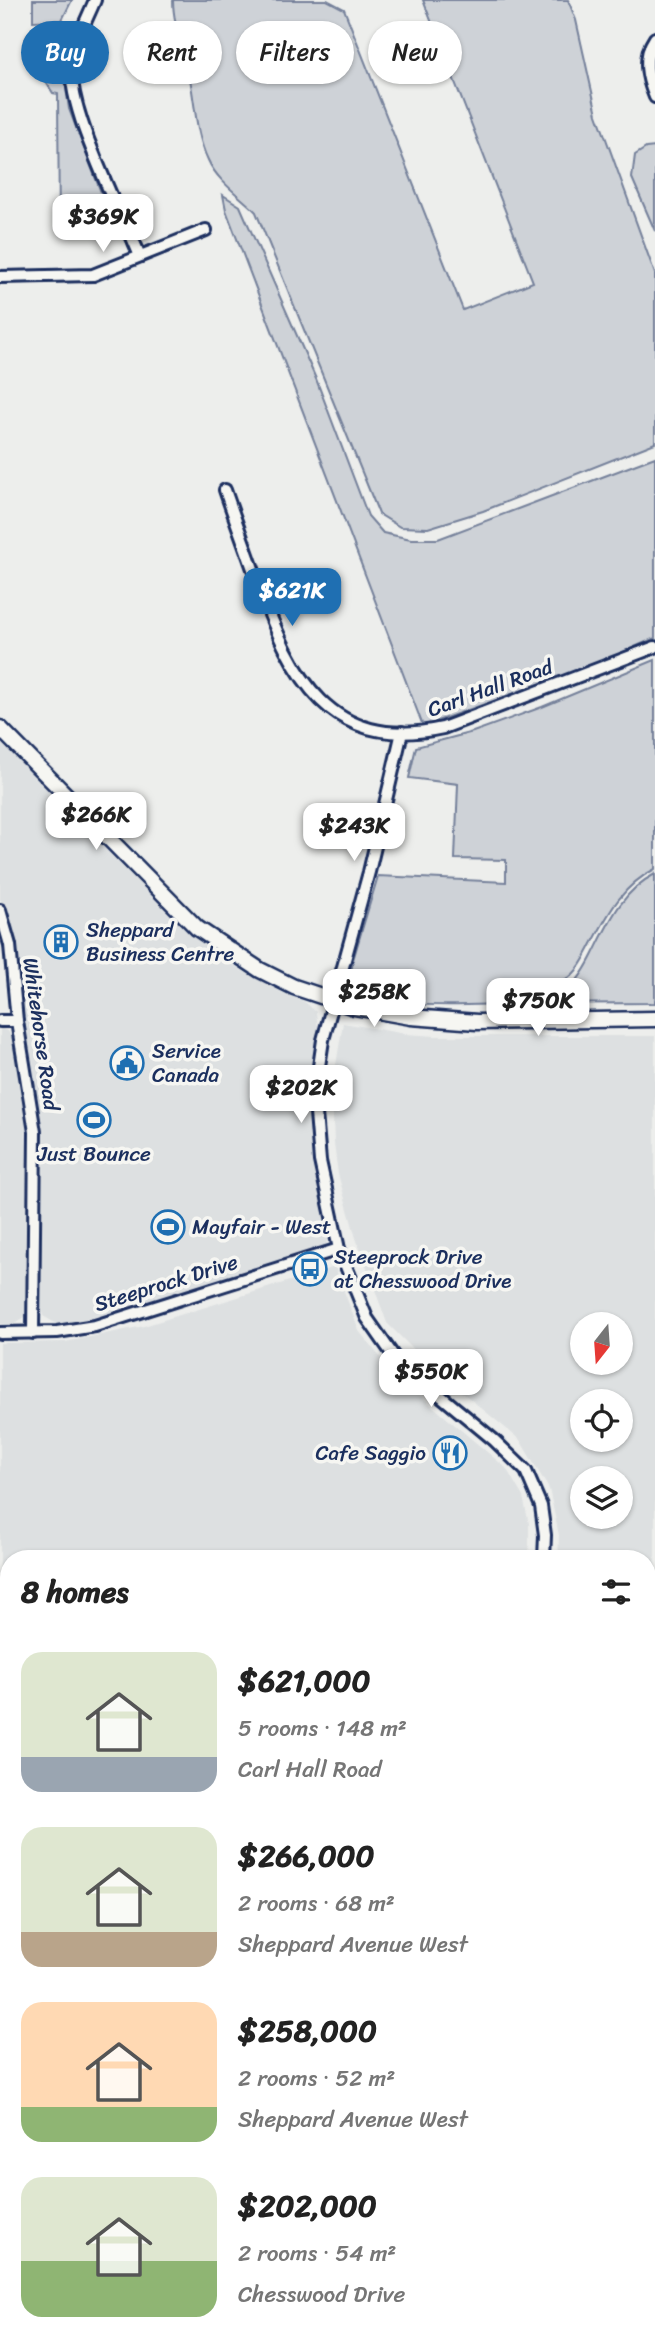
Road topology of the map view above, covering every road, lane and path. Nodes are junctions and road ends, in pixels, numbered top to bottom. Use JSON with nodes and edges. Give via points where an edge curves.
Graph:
{"nodes":[{"id":1,"x":95,"y":0,"type":"edge"},
{"id":2,"x":655,"y":38,"type":"edge"},
{"id":3,"x":655,"y":97,"type":"edge"},
{"id":4,"x":206,"y":230,"type":"dead end"},
{"id":5,"x":140,"y":256,"type":"junction"},
{"id":6,"x":0,"y":277,"type":"edge"},
{"id":7,"x":225,"y":490,"type":"dead end"},
{"id":8,"x":655,"y":647,"type":"edge"},
{"id":9,"x":0,"y":728,"type":"edge"},
{"id":10,"x":402,"y":732,"type":"junction"},
{"id":11,"x":0,"y":909,"type":"edge"},
{"id":12,"x":333,"y":1001,"type":"junction"},
{"id":13,"x":655,"y":1020,"type":"edge"},
{"id":14,"x":0,"y":1021,"type":"edge"},
{"id":15,"x":18,"y":1021,"type":"junction"},
{"id":16,"x":339,"y":1249,"type":"junction"},
{"id":17,"x":0,"y":1333,"type":"edge"},
{"id":18,"x":33,"y":1334,"type":"junction"},
{"id":19,"x":544,"y":1550,"type":"edge"}],
"edges":[{"from":1,"to":5,"type":"street","via":[[75,50],[73,92],[121,219]]},
{"from":2,"to":3,"type":"street","via":[[646,67]]},
{"from":4,"to":5,"type":"street"},
{"from":5,"to":6,"type":"street","via":[[93,275]]},
{"from":7,"to":10,"type":"street","name":"Carl Hall Road","via":[[276,631],[303,681],[323,703],[347,719]]},
{"from":8,"to":10,"type":"street","name":"Carl Hall Road","via":[[453,725]]},
{"from":9,"to":12,"type":"main road","via":[[197,928],[261,970]]},
{"from":10,"to":12,"type":"street"},
{"from":11,"to":15,"type":"street","name":"Whitehorse Road","via":[[10,945]]},
{"from":12,"to":13,"type":"main road","via":[[369,1011],[477,1022]]},
{"from":12,"to":16,"type":"street","via":[[318,1073],[316,1113],[320,1161]]},
{"from":14,"to":15,"type":"street"},
{"from":15,"to":18,"type":"street","name":"Whitehorse Road","via":[[35,1132]]},
{"from":16,"to":18,"type":"street","name":"Steeprock Drive","via":[[94,1326]]},
{"from":16,"to":19,"type":"street","via":[[367,1318],[390,1352],[526,1471],[541,1506]]},
{"from":17,"to":18,"type":"street","name":"Steeprock Drive"}]}
